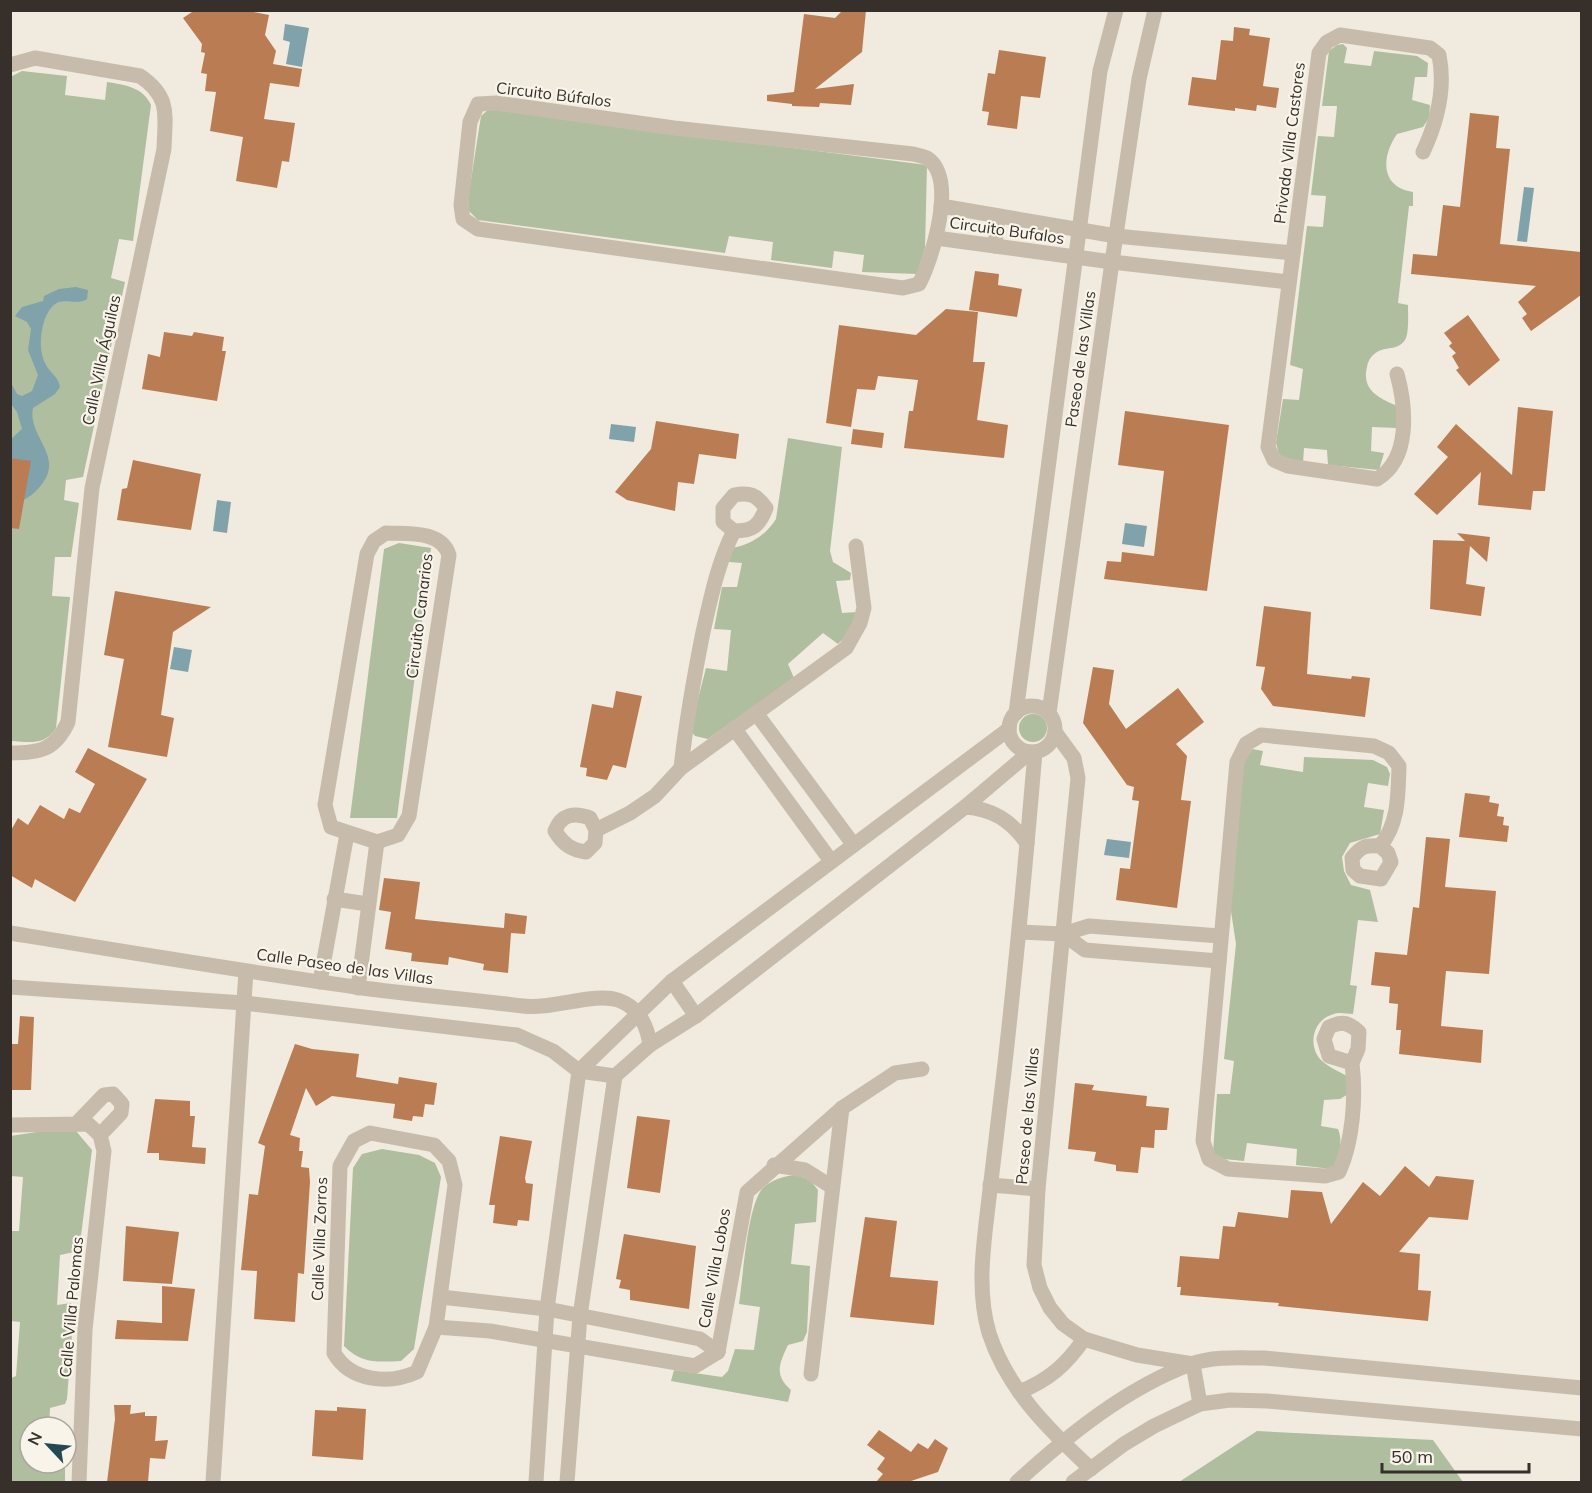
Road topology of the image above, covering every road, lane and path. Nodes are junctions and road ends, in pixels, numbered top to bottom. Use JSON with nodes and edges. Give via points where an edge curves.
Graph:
{"nodes":[{"id":1,"x":1116,"y":10,"type":"edge"},
{"id":2,"x":1155,"y":10,"type":"edge"},
{"id":3,"x":10,"y":65,"type":"edge"},
{"id":4,"x":1423,"y":152,"type":"dead end"},
{"id":5,"x":941,"y":206,"type":"junction"},
{"id":6,"x":998,"y":216,"type":"junction"},
{"id":7,"x":1078,"y":231,"type":"junction"},
{"id":8,"x":1116,"y":236,"type":"junction"},
{"id":9,"x":936,"y":238,"type":"junction"},
{"id":10,"x":995,"y":246,"type":"junction"},
{"id":11,"x":1293,"y":253,"type":"junction"},
{"id":12,"x":1074,"y":257,"type":"junction"},
{"id":13,"x":1112,"y":262,"type":"junction"},
{"id":14,"x":1289,"y":282,"type":"junction"},
{"id":15,"x":1397,"y":374,"type":"dead end"},
{"id":16,"x":734,"y":531,"type":"dead end"},
{"id":17,"x":856,"y":546,"type":"dead end"},
{"id":18,"x":756,"y":713,"type":"junction"},
{"id":19,"x":1016,"y":713,"type":"junction"},
{"id":20,"x":1049,"y":713,"type":"junction"},
{"id":21,"x":734,"y":728,"type":"junction"},
{"id":22,"x":1009,"y":729,"type":"junction"},
{"id":23,"x":1055,"y":732,"type":"junction"},
{"id":24,"x":1033,"y":752,"type":"junction"},
{"id":25,"x":10,"y":753,"type":"edge"},
{"id":26,"x":681,"y":768,"type":"junction"},
{"id":27,"x":796,"y":768,"type":"junction"},
{"id":28,"x":774,"y":784,"type":"junction"},
{"id":29,"x":965,"y":807,"type":"junction"},
{"id":30,"x":596,"y":830,"type":"dead end"},
{"id":31,"x":347,"y":834,"type":"junction"},
{"id":32,"x":376,"y":842,"type":"junction"},
{"id":33,"x":1027,"y":843,"type":"junction"},
{"id":34,"x":853,"y":844,"type":"junction"},
{"id":35,"x":1380,"y":846,"type":"dead end"},
{"id":36,"x":831,"y":861,"type":"junction"},
{"id":37,"x":334,"y":899,"type":"junction"},
{"id":38,"x":368,"y":904,"type":"junction"},
{"id":39,"x":1146,"y":930,"type":"junction"},
{"id":40,"x":1020,"y":932,"type":"junction"},
{"id":41,"x":10,"y":933,"type":"edge"},
{"id":42,"x":1063,"y":934,"type":"junction"},
{"id":43,"x":1221,"y":936,"type":"junction"},
{"id":44,"x":1145,"y":955,"type":"junction"},
{"id":45,"x":1219,"y":962,"type":"junction"},
{"id":46,"x":246,"y":971,"type":"junction"},
{"id":47,"x":672,"y":981,"type":"junction"},
{"id":48,"x":320,"y":982,"type":"junction"},
{"id":49,"x":10,"y":987,"type":"edge"},
{"id":50,"x":358,"y":987,"type":"junction"},
{"id":51,"x":244,"y":1003,"type":"junction"},
{"id":52,"x":638,"y":1013,"type":"junction"},
{"id":53,"x":696,"y":1016,"type":"junction"},
{"id":54,"x":650,"y":1045,"type":"junction"},
{"id":55,"x":1352,"y":1063,"type":"dead end"},
{"id":56,"x":922,"y":1069,"type":"dead end"},
{"id":57,"x":579,"y":1071,"type":"junction"},
{"id":58,"x":615,"y":1076,"type":"junction"},
{"id":59,"x":842,"y":1108,"type":"junction"},
{"id":60,"x":76,"y":1124,"type":"junction"},
{"id":61,"x":10,"y":1125,"type":"edge"},
{"id":62,"x":100,"y":1135,"type":"junction"},
{"id":63,"x":774,"y":1166,"type":"junction"},
{"id":64,"x":990,"y":1185,"type":"junction"},
{"id":65,"x":832,"y":1187,"type":"junction"},
{"id":66,"x":1038,"y":1189,"type":"junction"},
{"id":67,"x":441,"y":1297,"type":"junction"},
{"id":68,"x":492,"y":1304,"type":"junction"},
{"id":69,"x":547,"y":1309,"type":"junction"},
{"id":70,"x":580,"y":1316,"type":"junction"},
{"id":71,"x":436,"y":1327,"type":"junction"},
{"id":72,"x":490,"y":1331,"type":"junction"},
{"id":73,"x":659,"y":1331,"type":"junction"},
{"id":74,"x":1084,"y":1339,"type":"junction"},
{"id":75,"x":544,"y":1341,"type":"junction"},
{"id":76,"x":577,"y":1346,"type":"junction"},
{"id":77,"x":718,"y":1352,"type":"junction"},
{"id":78,"x":653,"y":1359,"type":"junction"},
{"id":79,"x":1193,"y":1364,"type":"junction"},
{"id":80,"x":811,"y":1374,"type":"dead end"},
{"id":81,"x":1581,"y":1388,"type":"edge"},
{"id":82,"x":1019,"y":1392,"type":"junction"},
{"id":83,"x":1200,"y":1404,"type":"junction"},
{"id":84,"x":1581,"y":1429,"type":"edge"},
{"id":85,"x":1063,"y":1443,"type":"junction"},
{"id":86,"x":1091,"y":1469,"type":"junction"},
{"id":87,"x":79,"y":1482,"type":"edge"},
{"id":88,"x":213,"y":1482,"type":"edge"},
{"id":89,"x":536,"y":1482,"type":"edge"},
{"id":90,"x":567,"y":1482,"type":"edge"},
{"id":91,"x":1017,"y":1482,"type":"edge"},
{"id":92,"x":1073,"y":1482,"type":"edge"}],
"edges":[{"from":1,"to":7,"type":"street","name":"Paseo de las Villas","via":[[1100,71]]},
{"from":2,"to":8,"type":"street","name":"Paseo de las Villas","via":[[1139,79]]},
{"from":3,"to":25,"type":"street","name":"Calle Villa Águilas","via":[[35,58],[140,76],[164,100],[165,114],[164,149],[92,488],[68,722],[51,747]]},
{"from":4,"to":11,"type":"street","name":"Privada Villa Castores","via":[[1438,111],[1442,79],[1439,55],[1430,48],[1340,35],[1327,42],[1319,53]]},
{"from":5,"to":6,"type":"street","name":"Circuito Bufalos"},
{"from":5,"to":9,"type":"street","name":"Circuito Búfalos"},
{"from":5,"to":9,"type":"street","name":"Circuito Búfalos","via":[[937,170],[927,158],[913,154],[674,128],[496,103],[478,104],[470,122],[461,206],[463,219],[478,230],[903,288],[919,284]]},
{"from":6,"to":7,"type":"street","name":"Circuito Bufalos"},
{"from":6,"to":10,"type":"street"},
{"from":7,"to":8,"type":"street"},
{"from":7,"to":12,"type":"street","name":"Paseo de las Villas"},
{"from":8,"to":11,"type":"street"},
{"from":8,"to":13,"type":"street","name":"Paseo de las Villas"},
{"from":9,"to":10,"type":"street","name":"Circuito Bufalos"},
{"from":10,"to":12,"type":"street","name":"Circuito Bufalos"},
{"from":11,"to":14,"type":"street","name":"Privada Villa Castores"},
{"from":12,"to":13,"type":"street"},
{"from":12,"to":19,"type":"street","name":"Paseo de las Villas"},
{"from":13,"to":14,"type":"street"},
{"from":13,"to":20,"type":"street","name":"Paseo de las Villas"},
{"from":14,"to":15,"type":"street","name":"Privada Villa Castores","via":[[1269,447],[1274,460],[1288,466],[1377,479],[1390,472],[1398,453],[1404,413]]},
{"from":16,"to":26,"type":"street","via":[[711,596],[688,705]]},
{"from":17,"to":18,"type":"street","via":[[864,608],[846,648]]},
{"from":18,"to":21,"type":"street"},
{"from":18,"to":27,"type":"street"},
{"from":19,"to":20,"type":"street","via":[[1032,706]]},
{"from":19,"to":22,"type":"street"},
{"from":20,"to":23,"type":"street"},
{"from":21,"to":26,"type":"street"},
{"from":21,"to":28,"type":"street"},
{"from":22,"to":24,"type":"street","via":[[1017,747]]},
{"from":22,"to":34,"type":"street"},
{"from":23,"to":24,"type":"street","via":[[1048,746]]},
{"from":23,"to":42,"type":"street","name":"Paseo de las Villas","via":[[1074,758],[1078,778]]},
{"from":24,"to":29,"type":"street"},
{"from":24,"to":33,"type":"street","name":"Paseo de las Villas"},
{"from":26,"to":30,"type":"street","via":[[655,796]]},
{"from":27,"to":28,"type":"street"},
{"from":27,"to":34,"type":"street"},
{"from":28,"to":36,"type":"street"},
{"from":29,"to":33,"type":"street","via":[[1001,816],[1016,827]]},
{"from":29,"to":53,"type":"street"},
{"from":31,"to":32,"type":"street","name":"Circuito Canarios"},
{"from":31,"to":32,"type":"street","name":"Circuito Canarios","via":[[331,827],[325,805],[367,554],[374,541],[386,533],[435,538],[445,545],[448,555],[409,816],[398,835]]},
{"from":31,"to":37,"type":"street"},
{"from":32,"to":38,"type":"street"},
{"from":33,"to":40,"type":"street","name":"Paseo de las Villas"},
{"from":34,"to":36,"type":"street"},
{"from":35,"to":43,"type":"street","via":[[1389,836],[1397,806],[1399,766],[1389,753],[1374,746],[1261,735],[1246,744],[1237,762]]},
{"from":36,"to":47,"type":"street"},
{"from":37,"to":38,"type":"street"},
{"from":37,"to":48,"type":"street"},
{"from":38,"to":50,"type":"street"},
{"from":39,"to":42,"type":"street","via":[[1089,926]]},
{"from":39,"to":43,"type":"street"},
{"from":39,"to":44,"type":"street"},
{"from":40,"to":42,"type":"street"},
{"from":40,"to":64,"type":"street","name":"Paseo de las Villas"},
{"from":41,"to":46,"type":"street","name":"Calle Paseo de las Villas"},
{"from":42,"to":44,"type":"street","via":[[1085,951]]},
{"from":42,"to":66,"type":"street","name":"Paseo de las Villas"},
{"from":43,"to":45,"type":"street"},
{"from":44,"to":45,"type":"street"},
{"from":45,"to":55,"type":"street","via":[[1203,1141],[1209,1159],[1228,1169],[1325,1176],[1339,1172],[1346,1156],[1354,1082]]},
{"from":46,"to":48,"type":"street","name":"Calle Paseo de las Villas"},
{"from":46,"to":51,"type":"street"},
{"from":47,"to":52,"type":"street"},
{"from":47,"to":53,"type":"street"},
{"from":48,"to":50,"type":"street","name":"Calle Paseo de las Villas"},
{"from":49,"to":51,"type":"street"},
{"from":50,"to":52,"type":"street","name":"Calle Paseo de las Villas","via":[[528,1007],[605,997],[628,1004]]},
{"from":51,"to":57,"type":"street","via":[[517,1035],[553,1052]]},
{"from":51,"to":88,"type":"street"},
{"from":52,"to":54,"type":"street","via":[[648,1031]]},
{"from":52,"to":57,"type":"street"},
{"from":53,"to":54,"type":"street"},
{"from":54,"to":58,"type":"street"},
{"from":56,"to":59,"type":"street","name":"Calle Villa Lobos","via":[[895,1073]]},
{"from":57,"to":58,"type":"street"},
{"from":57,"to":69,"type":"street"},
{"from":58,"to":70,"type":"street"},
{"from":59,"to":63,"type":"street","name":"Calle Villa Lobos"},
{"from":59,"to":65,"type":"street"},
{"from":60,"to":61,"type":"street"},
{"from":60,"to":62,"type":"street","via":[[88,1124]]},
{"from":60,"to":62,"type":"street","via":[[92,1104],[113,1094],[122,1104],[121,1113]]},
{"from":62,"to":87,"type":"street","name":"Calle Villa Palomas","via":[[104,1151],[85,1330]]},
{"from":63,"to":65,"type":"street","via":[[805,1170]]},
{"from":63,"to":77,"type":"street","name":"Calle Villa Lobos","via":[[747,1192],[743,1204]]},
{"from":64,"to":66,"type":"street"},
{"from":64,"to":82,"type":"street","name":"Paseo de las Villas","via":[[982,1295],[989,1332]]},
{"from":65,"to":80,"type":"street"},
{"from":66,"to":74,"type":"street","name":"Paseo de las Villas","via":[[1034,1265],[1040,1288],[1063,1324]]},
{"from":67,"to":68,"type":"street","name":"Calle Villa Lobos"},
{"from":67,"to":71,"type":"street","name":"Calle Villa Zorros"},
{"from":67,"to":71,"type":"street","name":"Calle Villa Zorros","via":[[455,1185],[449,1161],[434,1145],[370,1133],[354,1141],[340,1166],[333,1353],[342,1367],[358,1376],[401,1379],[417,1372]]},
{"from":68,"to":69,"type":"street","name":"Calle Villa Lobos"},
{"from":68,"to":72,"type":"street"},
{"from":69,"to":70,"type":"street","name":"Calle Villa Lobos"},
{"from":69,"to":75,"type":"street"},
{"from":70,"to":73,"type":"street","name":"Calle Villa Lobos"},
{"from":70,"to":76,"type":"street"},
{"from":71,"to":72,"type":"street","name":"Calle Villa Lobos"},
{"from":72,"to":75,"type":"street","name":"Calle Villa Lobos"},
{"from":73,"to":77,"type":"street","name":"Calle Villa Lobos","via":[[700,1339]]},
{"from":73,"to":78,"type":"street"},
{"from":74,"to":79,"type":"street","name":"Paseo de las Villas","via":[[1137,1355]]},
{"from":74,"to":82,"type":"street","via":[[1058,1372]]},
{"from":75,"to":76,"type":"street","name":"Calle Villa Lobos"},
{"from":75,"to":89,"type":"street"},
{"from":76,"to":78,"type":"street","name":"Calle Villa Lobos"},
{"from":76,"to":90,"type":"street"},
{"from":77,"to":78,"type":"street","name":"Calle Villa Lobos","via":[[695,1365]]},
{"from":79,"to":81,"type":"street","via":[[1226,1358],[1264,1358]]},
{"from":79,"to":83,"type":"street"},
{"from":79,"to":85,"type":"street","via":[[1124,1399]]},
{"from":82,"to":85,"type":"street","name":"Paseo de las Villas"},
{"from":83,"to":84,"type":"street","via":[[1267,1401]]},
{"from":83,"to":86,"type":"street","via":[[1154,1426]]},
{"from":85,"to":86,"type":"street","name":"Paseo de las Villas"},
{"from":85,"to":91,"type":"street"},
{"from":86,"to":92,"type":"street"}]}
